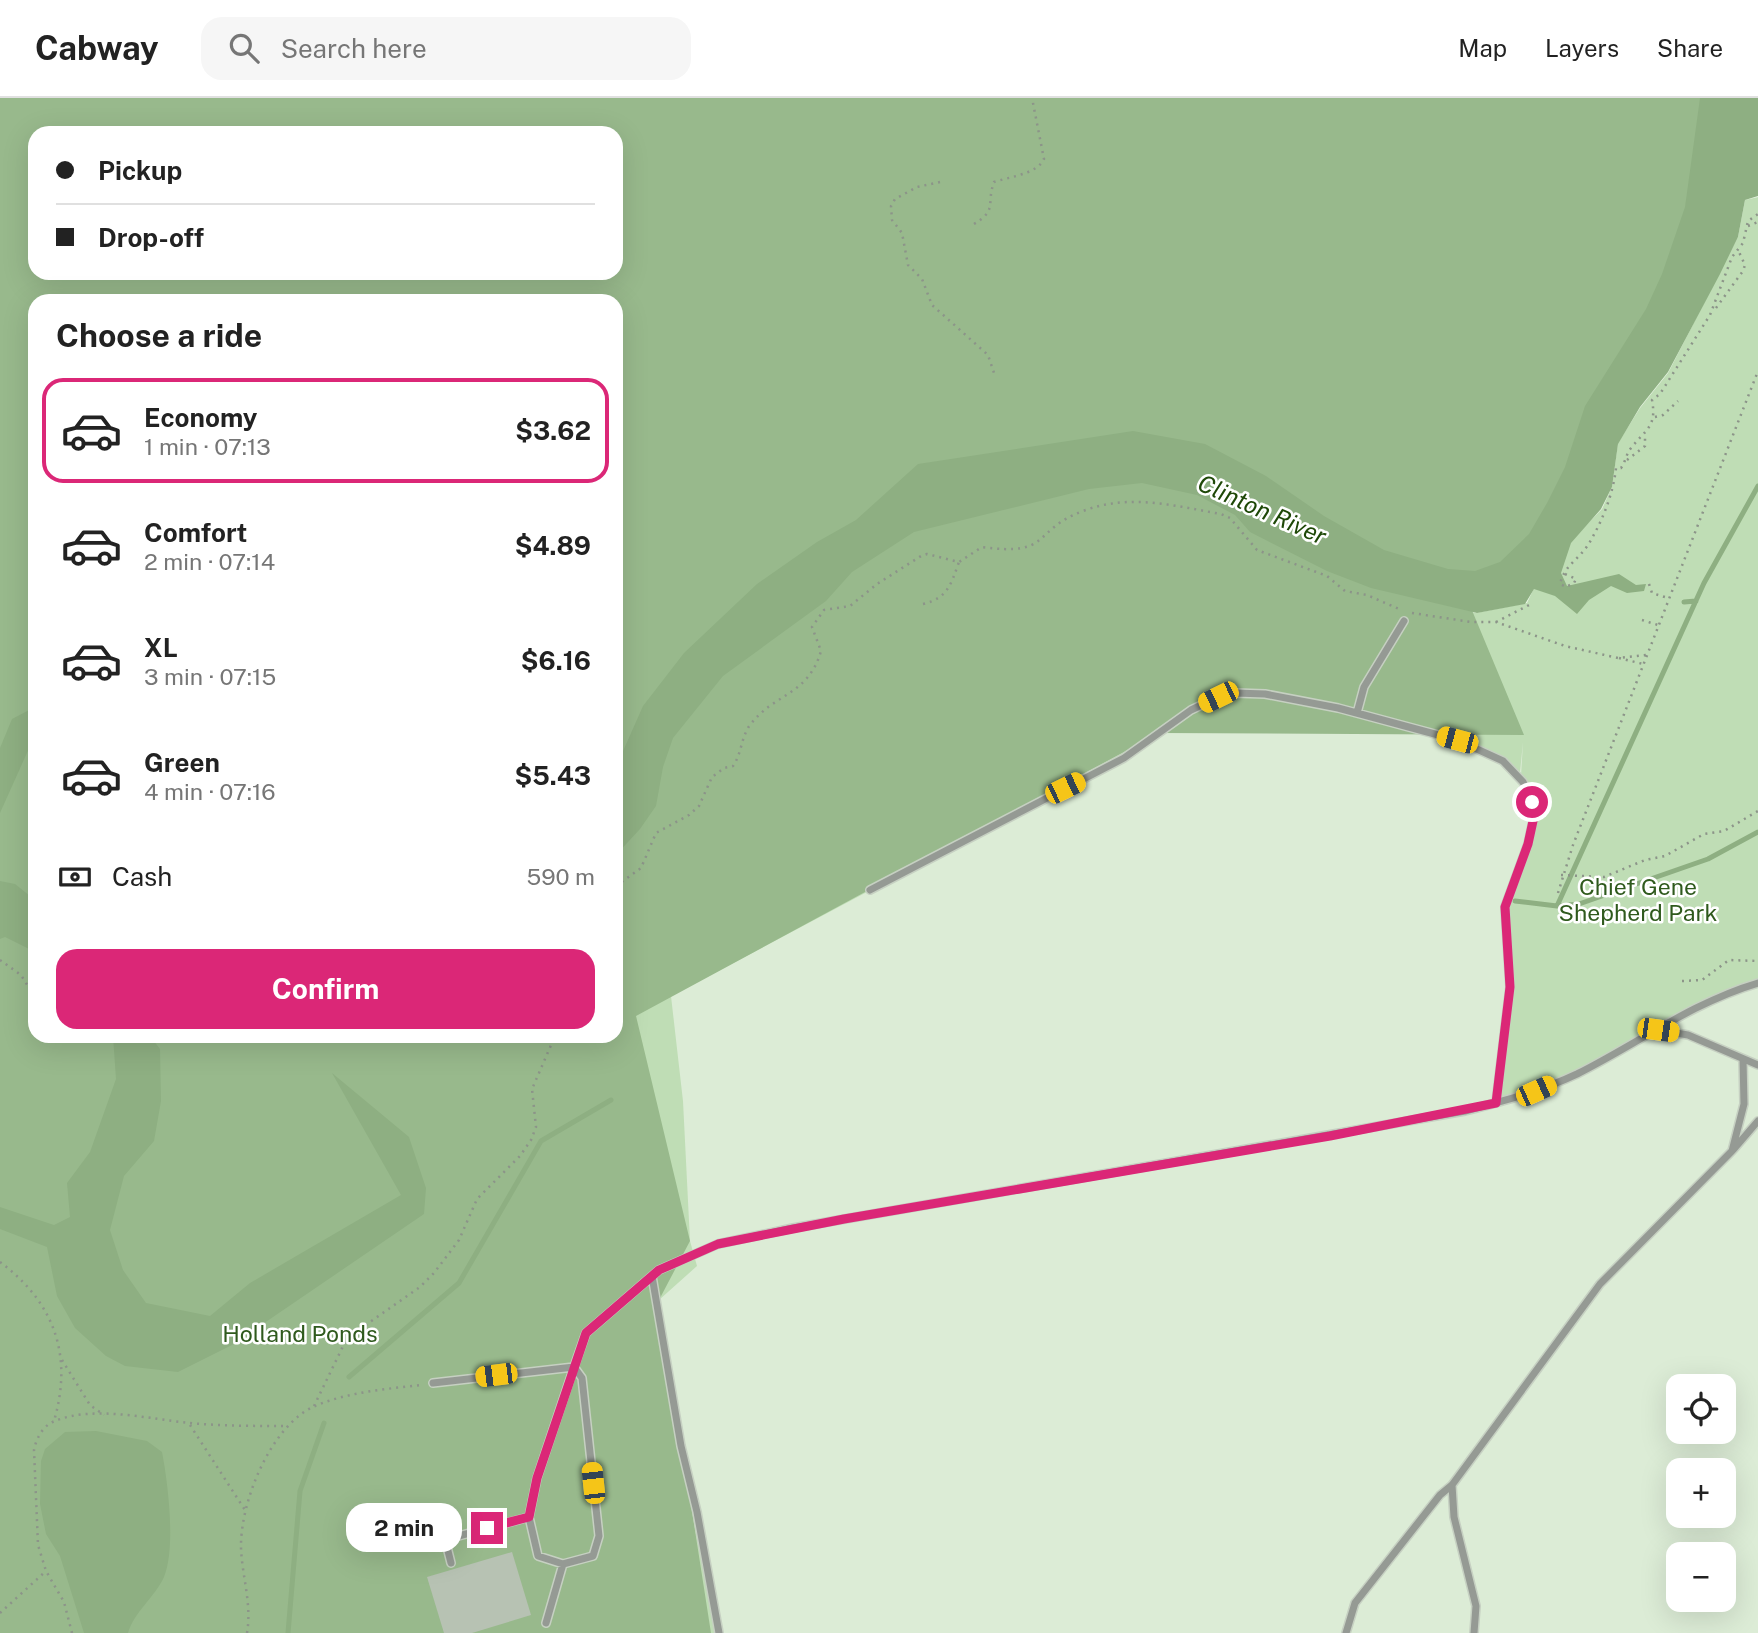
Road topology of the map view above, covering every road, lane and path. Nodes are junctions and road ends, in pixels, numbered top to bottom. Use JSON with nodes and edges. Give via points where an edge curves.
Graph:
{"nodes":[{"id":1,"x":1032,"y":98,"type":"edge"},
{"id":2,"x":940,"y":182,"type":"dead end"},
{"id":3,"x":1758,"y":214,"type":"edge"},
{"id":4,"x":1758,"y":222,"type":"edge"},
{"id":5,"x":974,"y":224,"type":"dead end"},
{"id":6,"x":1748,"y":226,"type":"junction"},
{"id":7,"x":1739,"y":252,"type":"junction"},
{"id":8,"x":1710,"y":315,"type":"junction"},
{"id":9,"x":1758,"y":371,"type":"edge"},
{"id":10,"x":995,"y":376,"type":"dead end"},
{"id":11,"x":1678,"y":401,"type":"dead end"},
{"id":12,"x":1655,"y":417,"type":"junction"},
{"id":13,"x":1644,"y":435,"type":"junction"},
{"id":14,"x":1627,"y":460,"type":"junction"},
{"id":15,"x":960,"y":562,"type":"junction"},
{"id":16,"x":1565,"y":574,"type":"junction"},
{"id":17,"x":1648,"y":584,"type":"dead end"},
{"id":18,"x":1668,"y":598,"type":"junction"},
{"id":19,"x":923,"y":604,"type":"dead end"},
{"id":20,"x":1531,"y":604,"type":"dead end"},
{"id":21,"x":1642,"y":620,"type":"dead end"},
{"id":22,"x":1404,"y":621,"type":"dead end"},
{"id":23,"x":1496,"y":622,"type":"junction"},
{"id":24,"x":1658,"y":625,"type":"junction"},
{"id":25,"x":1646,"y":655,"type":"junction"},
{"id":26,"x":1618,"y":658,"type":"junction"},
{"id":27,"x":1643,"y":664,"type":"junction"},
{"id":28,"x":1357,"y":713,"type":"junction"},
{"id":29,"x":1758,"y":811,"type":"edge"},
{"id":30,"x":1562,"y":874,"type":"junction"},
{"id":31,"x":623,"y":881,"type":"edge"},
{"id":32,"x":870,"y":890,"type":"dead end"},
{"id":33,"x":1558,"y":893,"type":"dead end"},
{"id":34,"x":0,"y":960,"type":"edge"},
{"id":35,"x":1758,"y":961,"type":"edge"},
{"id":36,"x":1682,"y":981,"type":"dead end"},
{"id":37,"x":1758,"y":983,"type":"edge"},
{"id":38,"x":28,"y":986,"type":"edge"},
{"id":39,"x":1658,"y":1030,"type":"junction"},
{"id":40,"x":552,"y":1043,"type":"edge"},
{"id":41,"x":1743,"y":1059,"type":"junction"},
{"id":42,"x":1758,"y":1065,"type":"edge"},
{"id":43,"x":1496,"y":1103,"type":"junction"},
{"id":44,"x":1758,"y":1121,"type":"edge"},
{"id":45,"x":1732,"y":1151,"type":"junction"},
{"id":46,"x":0,"y":1262,"type":"edge"},
{"id":47,"x":652,"y":1276,"type":"junction"},
{"id":48,"x":62,"y":1360,"type":"junction"},
{"id":49,"x":574,"y":1367,"type":"junction"},
{"id":50,"x":433,"y":1383,"type":"joint"},
{"id":51,"x":314,"y":1406,"type":"junction"},
{"id":52,"x":104,"y":1416,"type":"junction"},
{"id":53,"x":54,"y":1421,"type":"junction"},
{"id":54,"x":189,"y":1423,"type":"junction"},
{"id":55,"x":287,"y":1426,"type":"junction"},
{"id":56,"x":1452,"y":1485,"type":"junction"},
{"id":57,"x":245,"y":1510,"type":"junction"},
{"id":58,"x":529,"y":1517,"type":"junction"},
{"id":59,"x":445,"y":1539,"type":"junction"},
{"id":60,"x":429,"y":1544,"type":"dead end"},
{"id":61,"x":452,"y":1563,"type":"dead end"},
{"id":62,"x":563,"y":1564,"type":"junction"},
{"id":63,"x":46,"y":1571,"type":"junction"},
{"id":64,"x":0,"y":1613,"type":"edge"},
{"id":65,"x":546,"y":1623,"type":"dead end"},
{"id":66,"x":72,"y":1633,"type":"edge"},
{"id":67,"x":247,"y":1633,"type":"edge"},
{"id":68,"x":719,"y":1633,"type":"edge"},
{"id":69,"x":1346,"y":1633,"type":"edge"},
{"id":70,"x":1474,"y":1633,"type":"edge"}],
"edges":[{"from":1,"to":5,"type":"path","via":[[1044,159],[1041,165],[994,182],[991,209]]},
{"from":2,"to":10,"type":"path","via":[[895,199],[892,220],[902,233],[908,265],[922,279],[933,305],[988,355]]},
{"from":3,"to":6,"type":"path"},
{"from":4,"to":6,"type":"path"},
{"from":6,"to":7,"type":"path"},
{"from":7,"to":8,"type":"path","via":[[1732,257]]},
{"from":7,"to":8,"type":"path","via":[[1743,271]]},
{"from":8,"to":12,"type":"path","via":[[1652,400]]},
{"from":9,"to":18,"type":"path"},
{"from":11,"to":12,"type":"path"},
{"from":12,"to":13,"type":"path"},
{"from":13,"to":14,"type":"path","via":[[1630,449]]},
{"from":13,"to":14,"type":"path","via":[[1645,446]]},
{"from":14,"to":16,"type":"path","via":[[1616,468],[1614,486],[1588,545],[1567,565]]},
{"from":15,"to":19,"type":"path","via":[[947,593]]},
{"from":15,"to":23,"type":"path","via":[[976,548],[1016,551],[1031,547],[1058,524],[1084,511],[1144,500],[1230,518],[1257,550],[1327,576],[1345,591],[1410,613]]},
{"from":15,"to":31,"type":"path","via":[[921,556],[850,606],[824,610],[812,627],[821,651],[811,674],[790,695],[768,705],[750,725],[733,766],[712,777],[699,806],[689,815],[656,833],[641,868]]},
{"from":16,"to":16,"type":"path","via":[[1576,579],[1574,583],[1562,586]]},
{"from":17,"to":18,"type":"path","via":[[1652,593]]},
{"from":18,"to":24,"type":"path"},
{"from":20,"to":23,"type":"path"},
{"from":21,"to":24,"type":"path"},
{"from":22,"to":28,"type":"lane","via":[[1364,687]]},
{"from":23,"to":26,"type":"path"},
{"from":24,"to":25,"type":"path"},
{"from":25,"to":26,"type":"path"},
{"from":25,"to":27,"type":"path"},
{"from":26,"to":27,"type":"path"},
{"from":27,"to":30,"type":"path"},
{"from":28,"to":32,"type":"lane","via":[[1265,694],[1218,697],[1191,710],[1124,758]]},
{"from":28,"to":43,"type":"lane","via":[[1478,747],[1503,761],[1523,782],[1532,802],[1528,844],[1505,907],[1510,987]]},
{"from":29,"to":30,"type":"path","via":[[1724,831],[1704,834],[1665,856],[1604,877]]},
{"from":30,"to":33,"type":"path"},
{"from":34,"to":38,"type":"path"},
{"from":35,"to":36,"type":"path","via":[[1729,960],[1702,981]]},
{"from":37,"to":39,"type":"lane","via":[[1706,1003]]},
{"from":39,"to":41,"type":"lane","via":[[1688,1035]]},
{"from":39,"to":43,"type":"lane","via":[[1577,1073]]},
{"from":40,"to":51,"type":"path","via":[[532,1089],[536,1127],[531,1140],[477,1199],[459,1240],[434,1273],[347,1338]]},
{"from":41,"to":42,"type":"lane"},
{"from":41,"to":45,"type":"lane","via":[[1744,1104]]},
{"from":43,"to":47,"type":"lane","via":[[793,1228],[718,1244]]},
{"from":44,"to":45,"type":"lane"},
{"from":45,"to":56,"type":"lane","via":[[1600,1284]]},
{"from":46,"to":48,"type":"path","via":[[34,1297],[61,1343]]},
{"from":47,"to":49,"type":"lane","via":[[586,1333]]},
{"from":47,"to":68,"type":"lane"},
{"from":48,"to":52,"type":"path","via":[[90,1405]]},
{"from":48,"to":53,"type":"path"},
{"from":49,"to":50,"type":"lane"},
{"from":49,"to":58,"type":"lane","via":[[537,1478]]},
{"from":49,"to":62,"type":"lane","via":[[582,1378],[599,1536],[593,1556]]},
{"from":50,"to":51,"type":"path","via":[[371,1391]]},
{"from":51,"to":55,"type":"path"},
{"from":52,"to":53,"type":"path"},
{"from":52,"to":54,"type":"path"},
{"from":53,"to":63,"type":"path","via":[[36,1439],[34,1450],[38,1545]]},
{"from":54,"to":55,"type":"path"},
{"from":54,"to":57,"type":"path"},
{"from":55,"to":57,"type":"path","via":[[257,1476]]},
{"from":56,"to":69,"type":"lane","via":[[1355,1603]]},
{"from":56,"to":70,"type":"lane","via":[[1454,1517],[1476,1606]]},
{"from":57,"to":67,"type":"path","via":[[241,1547]]},
{"from":58,"to":59,"type":"lane"},
{"from":58,"to":62,"type":"lane","via":[[538,1556]]},
{"from":59,"to":60,"type":"lane"},
{"from":59,"to":61,"type":"lane"},
{"from":62,"to":65,"type":"lane"},
{"from":63,"to":64,"type":"path"},
{"from":63,"to":66,"type":"path","via":[[64,1602]]}]}
